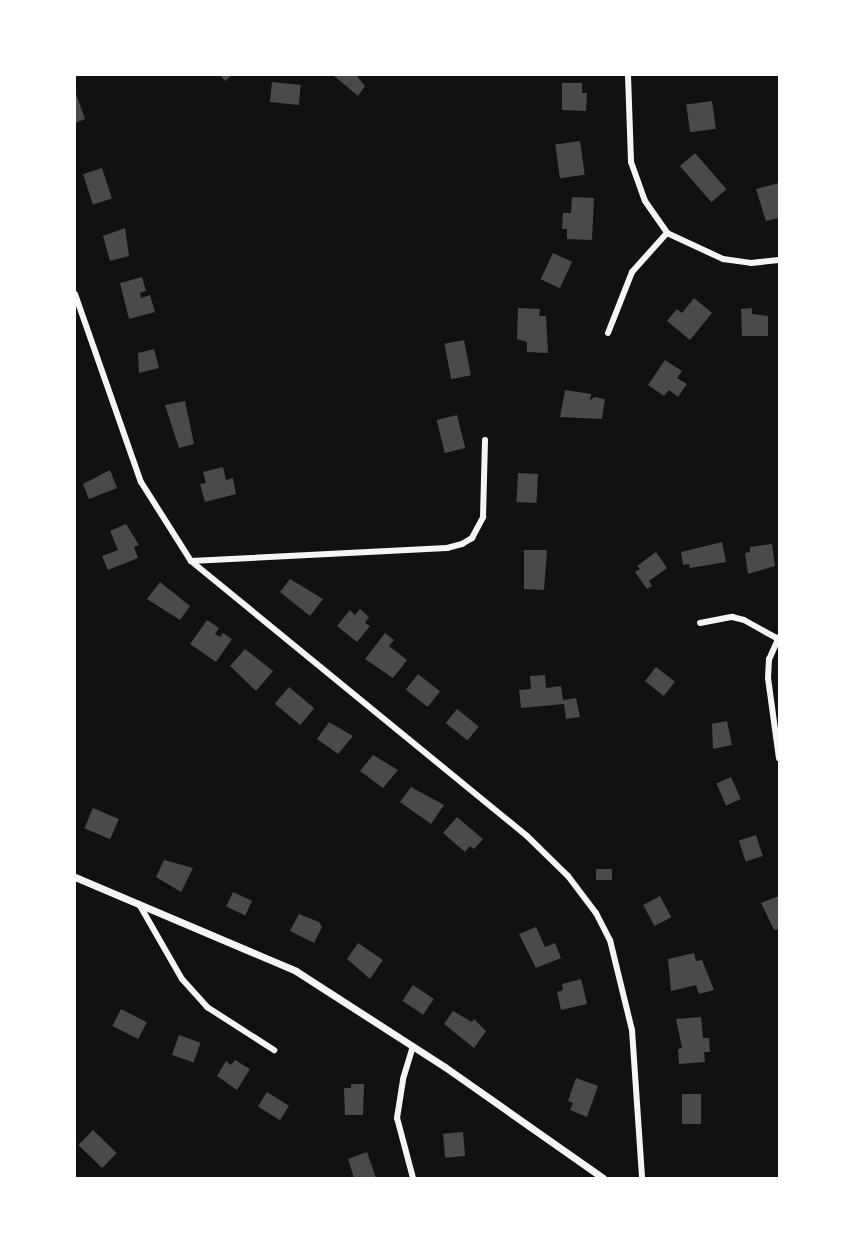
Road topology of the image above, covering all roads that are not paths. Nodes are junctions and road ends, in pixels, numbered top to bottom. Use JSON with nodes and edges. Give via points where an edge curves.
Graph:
{"nodes":[{"id":1,"x":628,"y":75,"type":"edge"},
{"id":2,"x":667,"y":233,"type":"junction"},
{"id":3,"x":779,"y":260,"type":"edge"},
{"id":4,"x":75,"y":294,"type":"edge"},
{"id":5,"x":608,"y":333,"type":"dead end"},
{"id":6,"x":485,"y":440,"type":"dead end"},
{"id":7,"x":191,"y":561,"type":"junction"},
{"id":8,"x":700,"y":623,"type":"dead end"},
{"id":9,"x":778,"y":638,"type":"edge"},
{"id":10,"x":779,"y":758,"type":"edge"},
{"id":11,"x":75,"y":877,"type":"edge"},
{"id":12,"x":139,"y":904,"type":"junction"},
{"id":13,"x":413,"y":1047,"type":"junction"},
{"id":14,"x":274,"y":1050,"type":"dead end"},
{"id":15,"x":413,"y":1178,"type":"edge"},
{"id":16,"x":603,"y":1178,"type":"edge"},
{"id":17,"x":642,"y":1178,"type":"edge"}],
"edges":[{"from":1,"to":2,"type":"street","via":[[631,162],[645,201]]},
{"from":2,"to":3,"type":"street","via":[[723,259],[751,263]]},
{"from":2,"to":5,"type":"street","via":[[632,272]]},
{"from":4,"to":7,"type":"street","via":[[141,482]]},
{"from":6,"to":7,"type":"street","via":[[483,517],[472,538],[462,544],[447,548]]},
{"from":7,"to":17,"type":"street","via":[[474,790],[528,836],[582,892],[610,940],[626,998],[635,1054]]},
{"from":8,"to":9,"type":"street","via":[[732,617]]},
{"from":9,"to":10,"type":"street","via":[[769,659],[768,678]]},
{"from":11,"to":12,"type":"street"},
{"from":12,"to":13,"type":"street","via":[[296,971]]},
{"from":12,"to":14,"type":"street","via":[[182,979],[207,1007]]},
{"from":13,"to":15,"type":"street","via":[[397,1118]]},
{"from":13,"to":16,"type":"street"}]}
